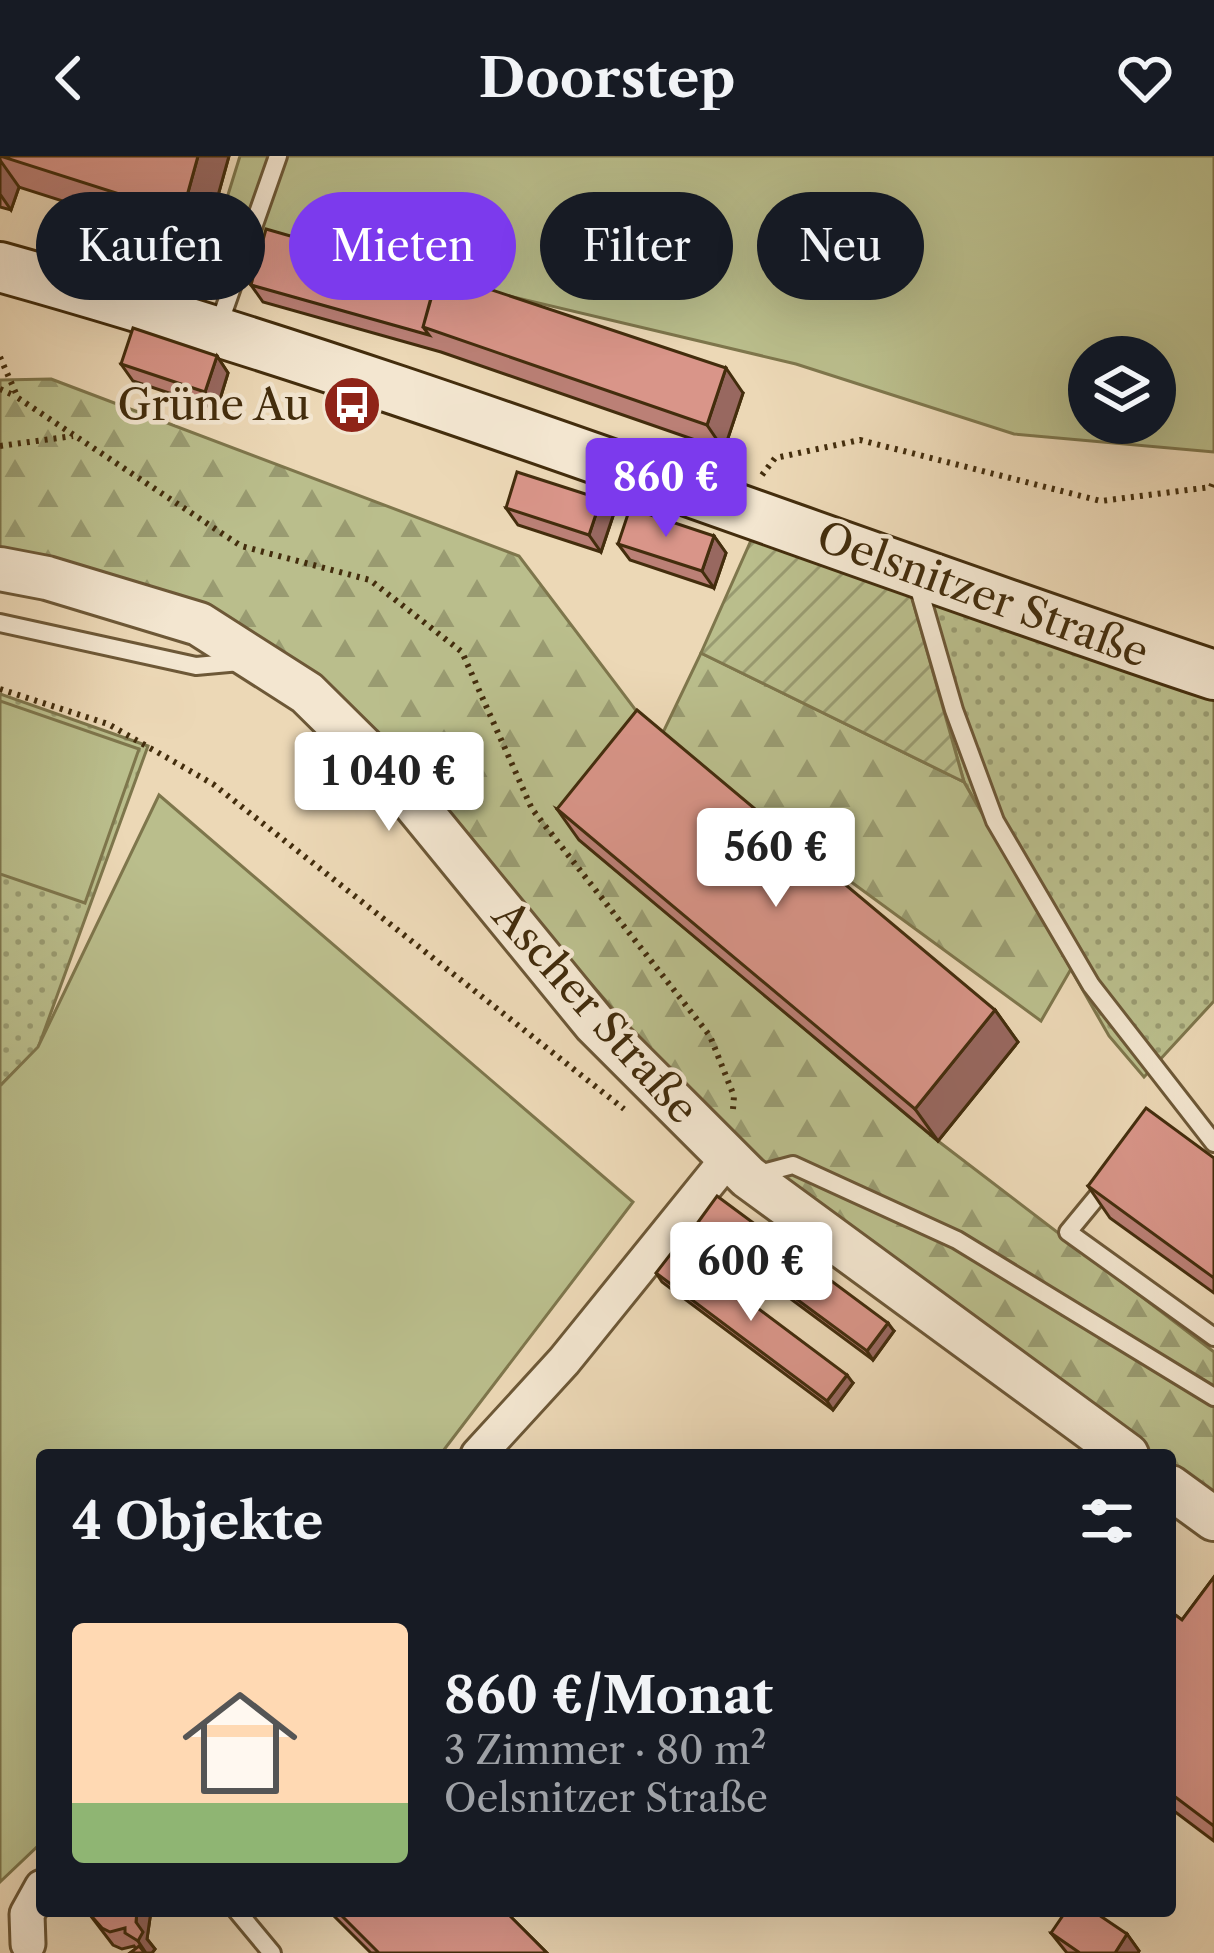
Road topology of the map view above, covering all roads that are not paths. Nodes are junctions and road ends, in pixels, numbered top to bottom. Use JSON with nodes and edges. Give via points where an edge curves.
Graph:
{"nodes":[{"id":1,"x":278,"y":156,"type":"edge"},
{"id":2,"x":0,"y":267,"type":"edge"},
{"id":3,"x":216,"y":331,"type":"junction"},
{"id":4,"x":0,"y":568,"type":"edge"},
{"id":5,"x":914,"y":569,"type":"junction"},
{"id":6,"x":0,"y":623,"type":"edge"},
{"id":7,"x":258,"y":660,"type":"junction"},
{"id":8,"x":1214,"y":675,"type":"edge"},
{"id":9,"x":1214,"y":1143,"type":"edge"},
{"id":10,"x":1129,"y":1158,"type":"edge"},
{"id":11,"x":739,"y":1167,"type":"junction"},
{"id":12,"x":1214,"y":1336,"type":"edge"},
{"id":13,"x":1214,"y":1397,"type":"edge"},
{"id":14,"x":483,"y":1449,"type":"edge"},
{"id":15,"x":1113,"y":1449,"type":"edge"},
{"id":16,"x":1176,"y":1490,"type":"edge"},
{"id":17,"x":1214,"y":1519,"type":"edge"},
{"id":18,"x":36,"y":1898,"type":"edge"},
{"id":19,"x":242,"y":1917,"type":"edge"},
{"id":20,"x":28,"y":1943,"type":"dead end"},
{"id":21,"x":272,"y":1953,"type":"edge"}],
"edges":[{"from":1,"to":3,"type":"lane"},
{"from":2,"to":3,"type":"main road","name":"Oelsnitzer Straße"},
{"from":3,"to":5,"type":"main road","name":"Oelsnitzer Straße"},
{"from":4,"to":7,"type":"street","name":"Ascher Straße","via":[[199,624]]},
{"from":5,"to":8,"type":"main road","name":"Oelsnitzer Straße"},
{"from":5,"to":9,"type":"lane","via":[[994,820],[1090,985]]},
{"from":6,"to":7,"type":"lane","via":[[196,666]]},
{"from":7,"to":11,"type":"street","name":"Ascher Straße","via":[[307,693],[397,782],[595,1024]]},
{"from":10,"to":12,"type":"lane","via":[[1068,1232]]},
{"from":11,"to":13,"type":"lane","via":[[794,1165],[957,1240]]},
{"from":11,"to":14,"type":"street"},
{"from":11,"to":15,"type":"street","name":"Ascher Straße"},
{"from":16,"to":17,"type":"street"},
{"from":18,"to":20,"type":"street","via":[[27,1914]]},
{"from":19,"to":21,"type":"lane"}]}
